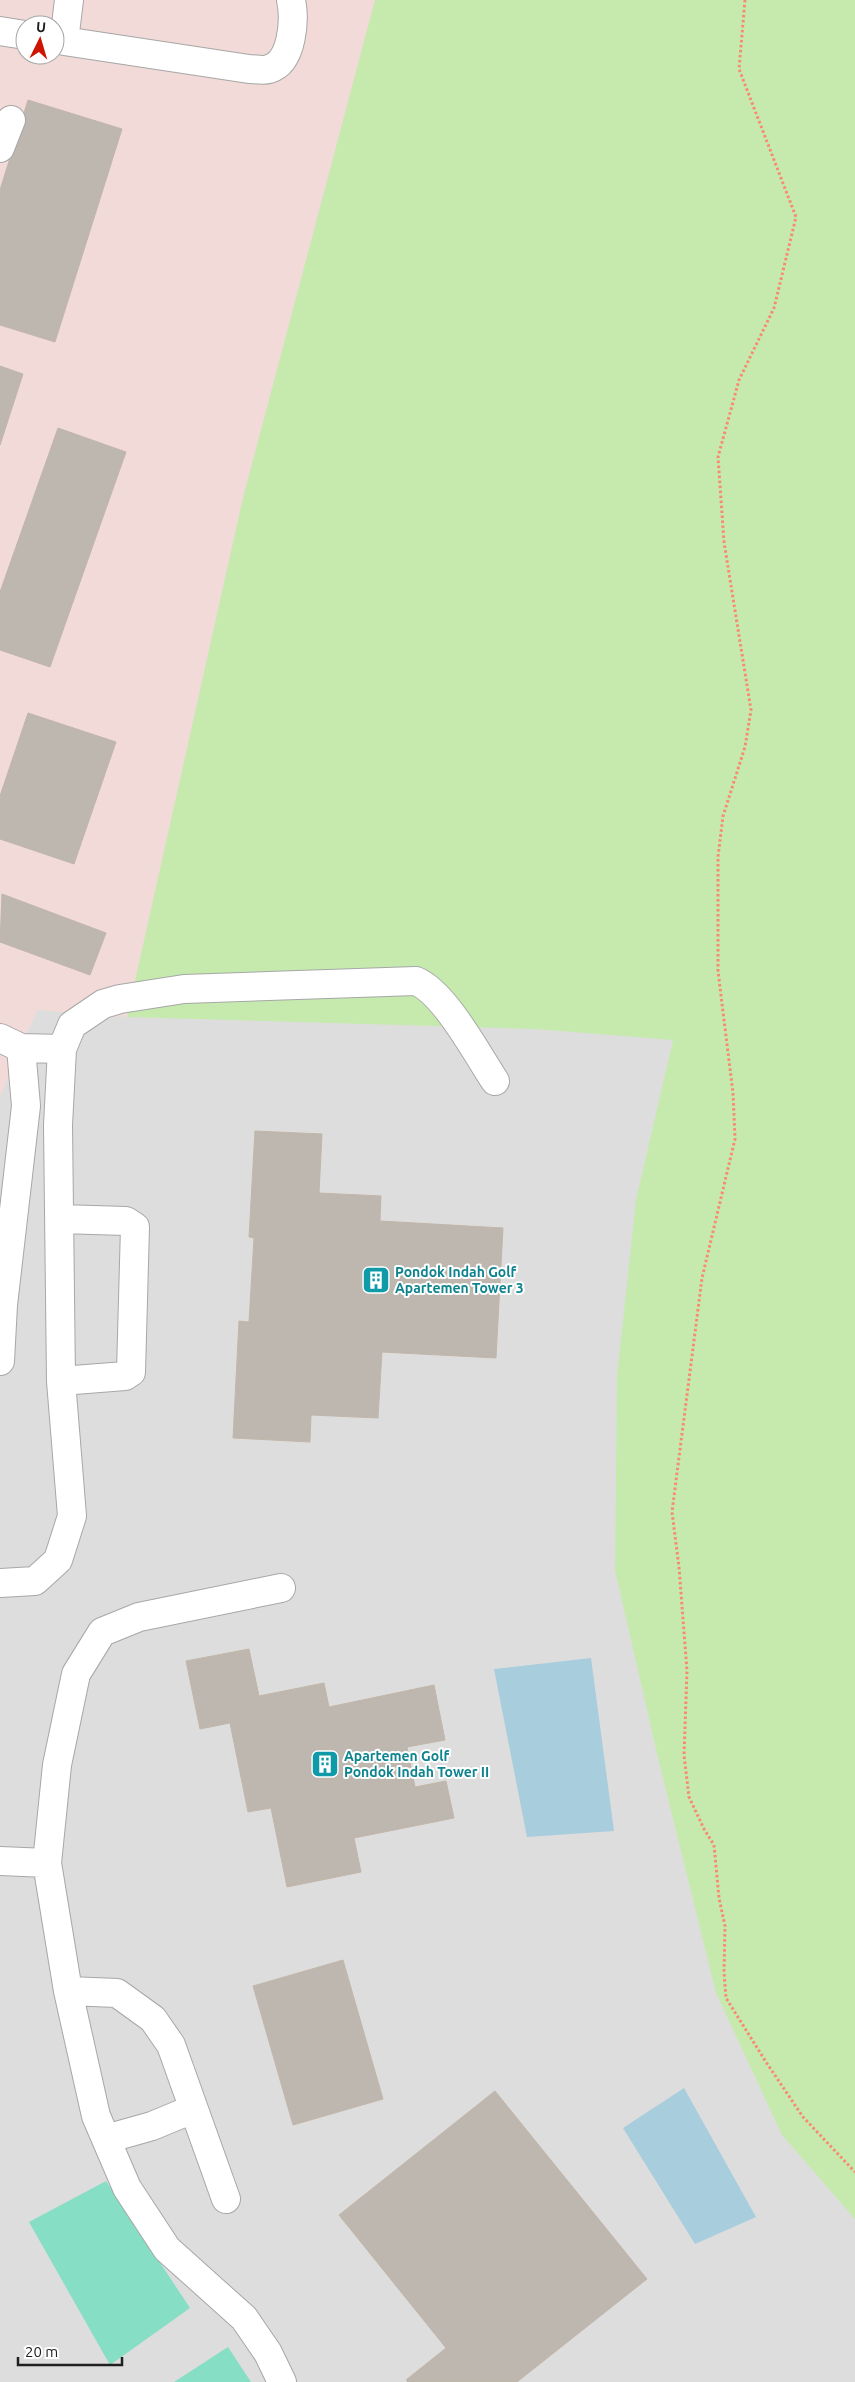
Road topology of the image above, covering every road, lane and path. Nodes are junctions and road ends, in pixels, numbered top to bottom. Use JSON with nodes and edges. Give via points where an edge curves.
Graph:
{"nodes":[{"id":1,"x":70,"y":0,"type":"edge"},
{"id":2,"x":291,"y":0,"type":"edge"},
{"id":3,"x":745,"y":0,"type":"edge"},
{"id":4,"x":65,"y":20,"type":"edge"},
{"id":5,"x":0,"y":32,"type":"edge"},
{"id":6,"x":15,"y":34,"type":"edge"},
{"id":7,"x":65,"y":42,"type":"edge"},
{"id":8,"x":11,"y":120,"type":"dead end"},
{"id":9,"x":0,"y":148,"type":"edge"},
{"id":10,"x":10,"y":1043,"type":"edge"},
{"id":11,"x":62,"y":1049,"type":"junction"},
{"id":12,"x":495,"y":1081,"type":"dead end"},
{"id":13,"x":10,"y":1183,"type":"edge"},
{"id":14,"x":60,"y":1219,"type":"junction"},
{"id":15,"x":0,"y":1361,"type":"edge"},
{"id":16,"x":61,"y":1381,"type":"junction"},
{"id":17,"x":0,"y":1583,"type":"edge"},
{"id":18,"x":281,"y":1588,"type":"dead end"},
{"id":19,"x":0,"y":1860,"type":"edge"},
{"id":20,"x":47,"y":1862,"type":"junction"},
{"id":21,"x":68,"y":1991,"type":"junction"},
{"id":22,"x":192,"y":2109,"type":"junction"},
{"id":23,"x":106,"y":2139,"type":"junction"},
{"id":24,"x":855,"y":2172,"type":"edge"},
{"id":25,"x":226,"y":2199,"type":"dead end"},
{"id":26,"x":282,"y":2382,"type":"edge"}],
"edges":[{"from":1,"to":4,"type":"lane"},
{"from":2,"to":7,"type":"lane","via":[[294,16],[289,45],[277,64],[268,70]]},
{"from":3,"to":24,"type":"path","via":[[739,69],[796,217],[774,308],[739,380],[718,457],[724,542],[751,710],[746,746],[723,816],[718,857],[718,971],[733,1093],[735,1140],[702,1278],[672,1512],[687,1671],[684,1755],[689,1797],[714,1845],[725,1926],[726,1998],[804,2117]]},
{"from":5,"to":6,"type":"lane"},
{"from":8,"to":9,"type":"lane"},
{"from":10,"to":11,"type":"lane"},
{"from":10,"to":13,"type":"lane","via":[[26,1106]]},
{"from":11,"to":12,"type":"lane","via":[[72,1025],[103,1004],[120,998],[184,989],[416,981],[432,991],[454,1018]]},
{"from":11,"to":14,"type":"lane","via":[[58,1125]]},
{"from":13,"to":15,"type":"lane"},
{"from":14,"to":16,"type":"lane"},
{"from":14,"to":16,"type":"lane","via":[[126,1221],[135,1228],[131,1372],[125,1376]]},
{"from":16,"to":17,"type":"lane","via":[[72,1516],[58,1560],[34,1581]]},
{"from":18,"to":20,"type":"lane","via":[[139,1617],[102,1632],[76,1674],[58,1765]]},
{"from":19,"to":20,"type":"lane"},
{"from":20,"to":21,"type":"lane"},
{"from":21,"to":22,"type":"lane","via":[[117,1993],[153,2019],[171,2045]]},
{"from":21,"to":23,"type":"lane","via":[[96,2116]]},
{"from":22,"to":23,"type":"lane","via":[[152,2126]]},
{"from":22,"to":25,"type":"lane"},
{"from":23,"to":26,"type":"lane","via":[[127,2188],[167,2248],[244,2318],[268,2353]]}]}
